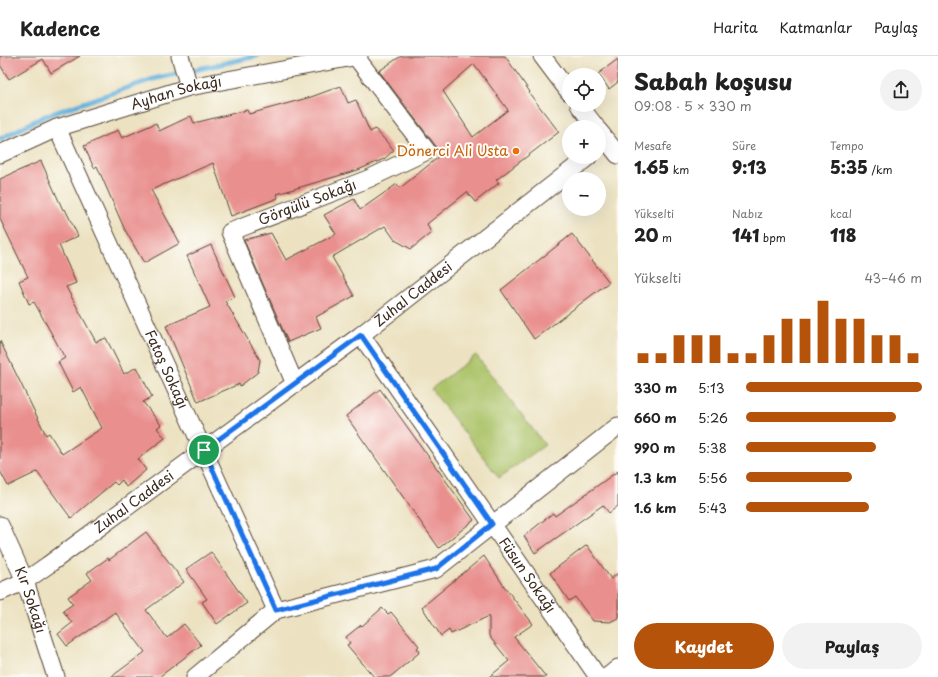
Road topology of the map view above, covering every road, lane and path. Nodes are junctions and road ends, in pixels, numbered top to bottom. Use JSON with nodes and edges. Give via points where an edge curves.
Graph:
{"nodes":[{"id":1,"x":180,"y":56,"type":"edge"},
{"id":2,"x":542,"y":56,"type":"edge"},
{"id":3,"x":358,"y":57,"type":"edge"},
{"id":4,"x":562,"y":83,"type":"edge"},
{"id":5,"x":189,"y":87,"type":"junction"},
{"id":6,"x":584,"y":112,"type":"edge"},
{"id":7,"x":591,"y":120,"type":"edge"},
{"id":8,"x":57,"y":128,"type":"junction"},
{"id":9,"x":606,"y":139,"type":"edge"},
{"id":10,"x":0,"y":154,"type":"edge"},
{"id":11,"x":618,"y":155,"type":"edge"},
{"id":12,"x":579,"y":164,"type":"edge"},
{"id":13,"x":361,"y":335,"type":"junction"},
{"id":14,"x":295,"y":384,"type":"junction"},
{"id":15,"x":618,"y":426,"type":"edge"},
{"id":16,"x":204,"y":450,"type":"junction"},
{"id":17,"x":492,"y":524,"type":"junction"},
{"id":18,"x":0,"y":525,"type":"edge"},
{"id":19,"x":26,"y":581,"type":"junction"},
{"id":20,"x":0,"y":592,"type":"edge"},
{"id":21,"x":276,"y":610,"type":"junction"},
{"id":22,"x":618,"y":668,"type":"edge"},
{"id":23,"x":56,"y":677,"type":"edge"},
{"id":24,"x":196,"y":677,"type":"edge"},
{"id":25,"x":598,"y":677,"type":"edge"},
{"id":26,"x":607,"y":677,"type":"edge"}],
"edges":[{"from":1,"to":5,"type":"street"},
{"from":2,"to":4,"type":"street"},
{"from":3,"to":5,"type":"street","name":"Ayhan Sokağı"},
{"from":3,"to":14,"type":"street","name":"Görgülü Sokağı","via":[[427,151],[368,179],[230,232]]},
{"from":5,"to":8,"type":"street","name":"Ayhan Sokağı"},
{"from":6,"to":7,"type":"street"},
{"from":8,"to":10,"type":"street","name":"Ayhan Sokağı"},
{"from":8,"to":16,"type":"street","name":"Fatoş Sokağı"},
{"from":9,"to":11,"type":"street"},
{"from":12,"to":13,"type":"street","name":"Zuhal Caddesi"},
{"from":13,"to":14,"type":"street","name":"Zuhal Caddesi"},
{"from":13,"to":17,"type":"street","name":"Füsun Sokağı"},
{"from":14,"to":16,"type":"street","name":"Zuhal Caddesi"},
{"from":15,"to":17,"type":"street"},
{"from":16,"to":19,"type":"street","name":"Zuhal Caddesi"},
{"from":16,"to":21,"type":"street","name":"Fatoş Sokağı"},
{"from":17,"to":21,"type":"street","via":[[436,569]]},
{"from":17,"to":25,"type":"street","name":"Füsun Sokağı"},
{"from":18,"to":19,"type":"street","name":"Kır Sokağı"},
{"from":19,"to":20,"type":"street","name":"Zuhal Caddesi"},
{"from":19,"to":23,"type":"street","name":"Kır Sokağı"},
{"from":21,"to":24,"type":"street"},
{"from":22,"to":26,"type":"street"}]}
